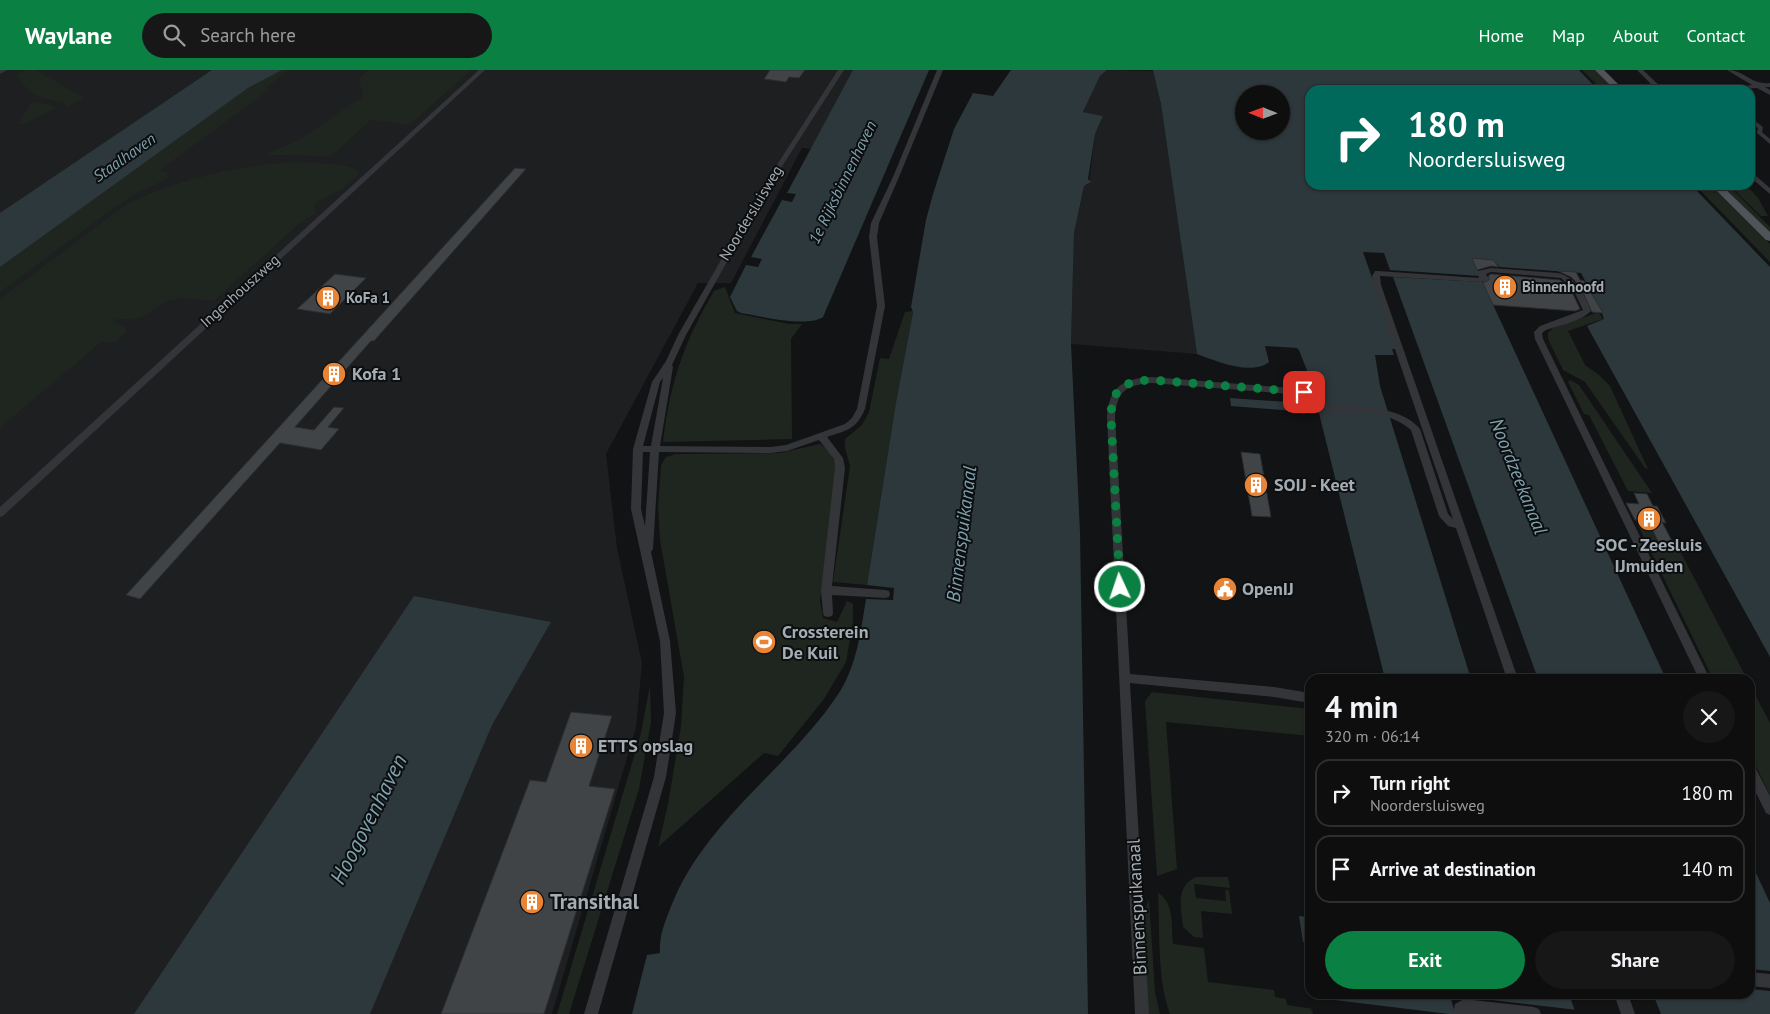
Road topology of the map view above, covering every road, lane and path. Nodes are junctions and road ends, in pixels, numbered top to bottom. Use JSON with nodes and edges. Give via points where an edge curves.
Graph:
{"nodes":[{"id":1,"x":4,"y":70,"type":"edge"},
{"id":2,"x":482,"y":70,"type":"edge"},
{"id":3,"x":841,"y":70,"type":"edge"},
{"id":4,"x":940,"y":70,"type":"edge"},
{"id":5,"x":1599,"y":70,"type":"edge"},
{"id":6,"x":1640,"y":70,"type":"edge"},
{"id":7,"x":1730,"y":70,"type":"edge"},
{"id":8,"x":0,"y":72,"type":"edge"},
{"id":9,"x":1615,"y":85,"type":"edge"},
{"id":10,"x":1656,"y":85,"type":"edge"},
{"id":11,"x":1770,"y":85,"type":"edge"},
{"id":12,"x":1755,"y":86,"type":"edge"},
{"id":13,"x":1758,"y":86,"type":"junction"},
{"id":14,"x":1770,"y":93,"type":"edge"},
{"id":15,"x":1755,"y":123,"type":"edge"},
{"id":16,"x":1761,"y":128,"type":"junction"},
{"id":17,"x":1770,"y":129,"type":"edge"},
{"id":18,"x":1770,"y":142,"type":"edge"},
{"id":19,"x":1755,"y":178,"type":"edge"},
{"id":20,"x":1760,"y":182,"type":"junction"},
{"id":21,"x":1770,"y":182,"type":"edge"},
{"id":22,"x":1721,"y":190,"type":"edge"},
{"id":23,"x":1770,"y":192,"type":"edge"},
{"id":24,"x":1770,"y":238,"type":"edge"},
{"id":25,"x":670,"y":361,"type":"junction"},
{"id":26,"x":822,"y":437,"type":"junction"},
{"id":27,"x":638,"y":449,"type":"junction"},
{"id":28,"x":655,"y":449,"type":"junction"},
{"id":29,"x":0,"y":513,"type":"edge"},
{"id":30,"x":1460,"y":525,"type":"junction"},
{"id":31,"x":647,"y":561,"type":"junction"},
{"id":32,"x":826,"y":590,"type":"junction"},
{"id":33,"x":885,"y":594,"type":"dead end"},
{"id":34,"x":828,"y":613,"type":"dead end"},
{"id":35,"x":1511,"y":674,"type":"edge"},
{"id":36,"x":1703,"y":674,"type":"edge"},
{"id":37,"x":1124,"y":678,"type":"junction"},
{"id":38,"x":1305,"y":697,"type":"edge"},
{"id":39,"x":1755,"y":779,"type":"edge"},
{"id":40,"x":1770,"y":809,"type":"edge"},
{"id":41,"x":1755,"y":980,"type":"edge"},
{"id":42,"x":1770,"y":981,"type":"edge"},
{"id":43,"x":1623,"y":999,"type":"edge"},
{"id":44,"x":592,"y":1014,"type":"edge"},
{"id":45,"x":1142,"y":1014,"type":"edge"},
{"id":46,"x":1460,"y":1014,"type":"edge"},
{"id":47,"x":1534,"y":1014,"type":"edge"},
{"id":48,"x":1628,"y":1014,"type":"edge"}],
"edges":[{"from":1,"to":8,"type":"street"},
{"from":2,"to":29,"type":"street","name":"Ingenhouszweg"},
{"from":3,"to":25,"type":"street","name":"Noordersluisweg","via":[[762,193]]},
{"from":4,"to":26,"type":"street","via":[[875,222],[873,237],[881,306],[861,409],[856,420],[848,426]]},
{"from":5,"to":9,"type":"main road"},
{"from":6,"to":10,"type":"street"},
{"from":7,"to":13,"type":"street"},
{"from":11,"to":13,"type":"street"},
{"from":12,"to":13,"type":"street"},
{"from":13,"to":14,"type":"street"},
{"from":15,"to":16,"type":"street"},
{"from":16,"to":17,"type":"street"},
{"from":16,"to":18,"type":"street","via":[[1759,132]]},
{"from":19,"to":20,"type":"street"},
{"from":20,"to":21,"type":"street"},
{"from":20,"to":23,"type":"street"},
{"from":22,"to":24,"type":"main road"},
{"from":25,"to":27,"type":"street","name":"Noordersluisweg","via":[[656,382]]},
{"from":25,"to":28,"type":"street","name":"Noordersluisweg"},
{"from":26,"to":28,"type":"street","via":[[771,450]]},
{"from":26,"to":32,"type":"street","via":[[838,458],[840,468]]},
{"from":27,"to":28,"type":"street"},
{"from":27,"to":31,"type":"street","name":"Noordersluisweg","via":[[636,510]]},
{"from":28,"to":31,"type":"street","name":"Noordersluisweg"},
{"from":30,"to":35,"type":"street"},
{"from":30,"to":36,"type":"street","via":[[1376,276],[1390,274],[1481,280],[1484,278],[1481,272],[1491,270],[1566,276],[1587,311],[1543,328],[1538,332],[1539,339]]},
{"from":30,"to":37,"type":"street","name":"Binnenspuikanaal","via":[[1451,523],[1444,516],[1415,429],[1391,414],[1314,408],[1304,392],[1151,380],[1125,385],[1113,397],[1111,417]]},
{"from":31,"to":44,"type":"street","name":"Noordersluisweg","via":[[665,641],[670,713],[660,777]]},
{"from":32,"to":33,"type":"street"},
{"from":32,"to":34,"type":"street"},
{"from":37,"to":38,"type":"street"},
{"from":37,"to":45,"type":"street","name":"Binnenspuikanaal"},
{"from":39,"to":40,"type":"street"},
{"from":41,"to":42,"type":"street"},
{"from":43,"to":48,"type":"street"},
{"from":46,"to":47,"type":"street","via":[[1464,1006]]}]}
